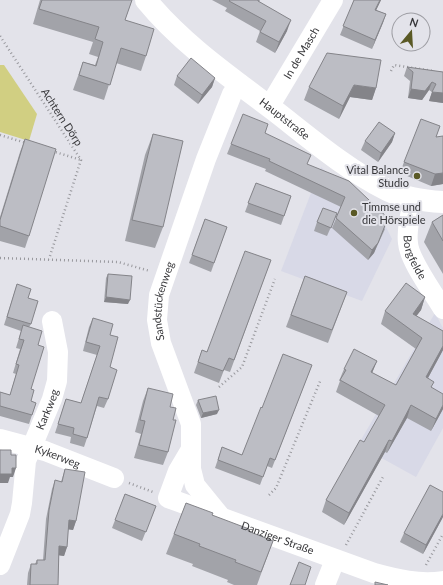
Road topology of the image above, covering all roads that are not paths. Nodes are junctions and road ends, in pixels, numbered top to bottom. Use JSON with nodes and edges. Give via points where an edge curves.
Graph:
{"nodes":[{"id":1,"x":146,"y":0,"type":"edge"},
{"id":2,"x":333,"y":0,"type":"edge"},
{"id":3,"x":240,"y":84,"type":"junction"},
{"id":4,"x":269,"y":106,"type":"junction"},
{"id":5,"x":413,"y":199,"type":"junction"},
{"id":6,"x":443,"y":202,"type":"edge"},
{"id":7,"x":443,"y":309,"type":"edge"},
{"id":8,"x":52,"y":320,"type":"dead end"},
{"id":9,"x":0,"y":439,"type":"edge"},
{"id":10,"x":32,"y":448,"type":"junction"},
{"id":11,"x":192,"y":448,"type":"junction"},
{"id":12,"x":114,"y":478,"type":"road end"},
{"id":13,"x":221,"y":517,"type":"junction"},
{"id":14,"x":335,"y":560,"type":"junction"},
{"id":15,"x":0,"y":565,"type":"edge"},
{"id":16,"x":443,"y":581,"type":"edge"},
{"id":17,"x":325,"y":585,"type":"edge"}],
"edges":[{"from":1,"to":3,"type":"main road","name":"Hauptstraße","via":[[195,49]]},
{"from":2,"to":4,"type":"street","name":"In de Masch"},
{"from":3,"to":4,"type":"main road","name":"Hauptstraße"},
{"from":3,"to":11,"type":"street","name":"Sandstückenweg","via":[[232,94],[206,159],[159,295],[156,320],[161,344],[191,424]]},
{"from":4,"to":5,"type":"main road","name":"Hauptstraße","via":[[344,164],[387,190]]},
{"from":5,"to":6,"type":"main road","name":"Hauptstraße"},
{"from":5,"to":7,"type":"street","name":"Borgfelde","via":[[408,243],[413,259]]},
{"from":8,"to":10,"type":"street","name":"Karkweg","via":[[58,352],[57,381]]},
{"from":9,"to":10,"type":"street","name":"Kykerweg"},
{"from":10,"to":12,"type":"street","name":"Kykerweg"},
{"from":10,"to":15,"type":"street","name":"Karkweg","via":[[26,461],[20,514]]},
{"from":11,"to":13,"type":"street","name":"Sandstückenweg","via":[[191,469],[196,485]]},
{"from":11,"to":13,"type":"street","name":"Danziger Straße","via":[[178,471],[168,498]]},
{"from":13,"to":14,"type":"street","name":"Danziger Straße"},
{"from":14,"to":16,"type":"street","name":"Danziger Straße","via":[[404,581]]},
{"from":14,"to":17,"type":"street"}]}
